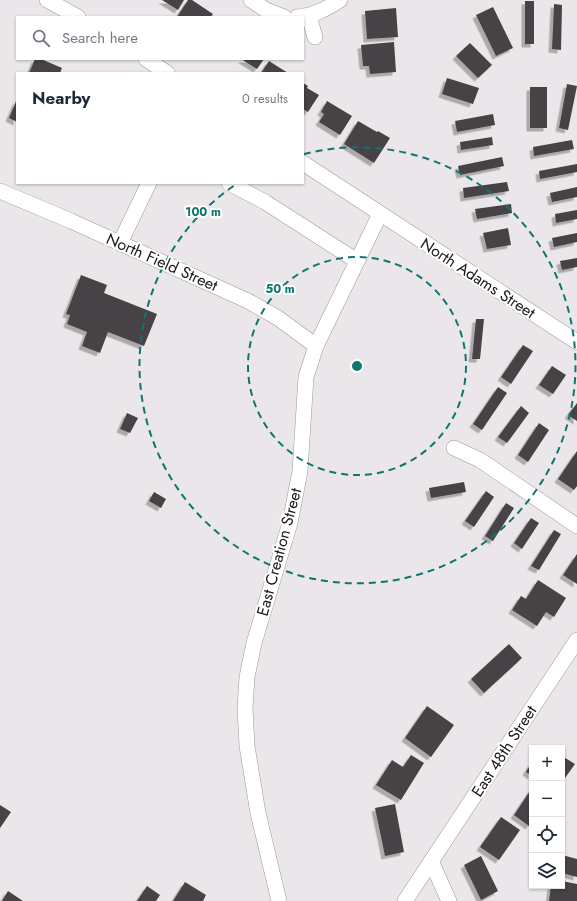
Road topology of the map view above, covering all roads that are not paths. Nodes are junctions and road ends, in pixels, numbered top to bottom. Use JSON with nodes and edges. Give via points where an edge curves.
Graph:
{"nodes":[{"id":1,"x":47,"y":0,"type":"edge"},
{"id":2,"x":250,"y":0,"type":"edge"},
{"id":3,"x":340,"y":0,"type":"edge"},
{"id":4,"x":76,"y":16,"type":"edge"},
{"id":5,"x":281,"y":16,"type":"edge"},
{"id":6,"x":304,"y":17,"type":"edge"},
{"id":7,"x":304,"y":19,"type":"edge"},
{"id":8,"x":315,"y":37,"type":"dead end"},
{"id":9,"x":148,"y":60,"type":"edge"},
{"id":10,"x":166,"y":72,"type":"edge"},
{"id":11,"x":304,"y":164,"type":"edge"},
{"id":12,"x":149,"y":184,"type":"edge"},
{"id":13,"x":231,"y":184,"type":"edge"},
{"id":14,"x":0,"y":191,"type":"edge"},
{"id":15,"x":380,"y":214,"type":"junction"},
{"id":16,"x":120,"y":243,"type":"junction"},
{"id":17,"x":357,"y":261,"type":"junction"},
{"id":18,"x":577,"y":342,"type":"edge"},
{"id":19,"x":316,"y":346,"type":"junction"},
{"id":20,"x":454,"y":448,"type":"dead end"},
{"id":21,"x":577,"y":526,"type":"edge"},
{"id":22,"x":577,"y":640,"type":"edge"},
{"id":23,"x":431,"y":861,"type":"junction"},
{"id":24,"x":279,"y":901,"type":"edge"},
{"id":25,"x":405,"y":901,"type":"edge"},
{"id":26,"x":449,"y":901,"type":"edge"}],
"edges":[{"from":1,"to":4,"type":"street"},
{"from":2,"to":5,"type":"street"},
{"from":3,"to":6,"type":"street","via":[[326,9]]},
{"from":7,"to":8,"type":"street"},
{"from":9,"to":10,"type":"street"},
{"from":11,"to":15,"type":"street","name":"North Adams Street"},
{"from":12,"to":16,"type":"street"},
{"from":13,"to":17,"type":"street","via":[[265,202]]},
{"from":14,"to":16,"type":"street","name":"North Field Street"},
{"from":15,"to":17,"type":"street","name":"East Creation Street"},
{"from":15,"to":18,"type":"street","name":"North Adams Street"},
{"from":16,"to":19,"type":"street","name":"North Field Street","via":[[248,300]]},
{"from":17,"to":19,"type":"street","name":"East Creation Street"},
{"from":19,"to":24,"type":"street","name":"East Creation Street","via":[[306,377],[300,471],[290,523],[254,642],[247,677],[247,746],[258,813]]},
{"from":20,"to":21,"type":"street","via":[[480,460]]},
{"from":22,"to":23,"type":"street","name":"East 48th Street"},
{"from":23,"to":25,"type":"street","name":"East 48th Street"},
{"from":23,"to":26,"type":"street"}]}
